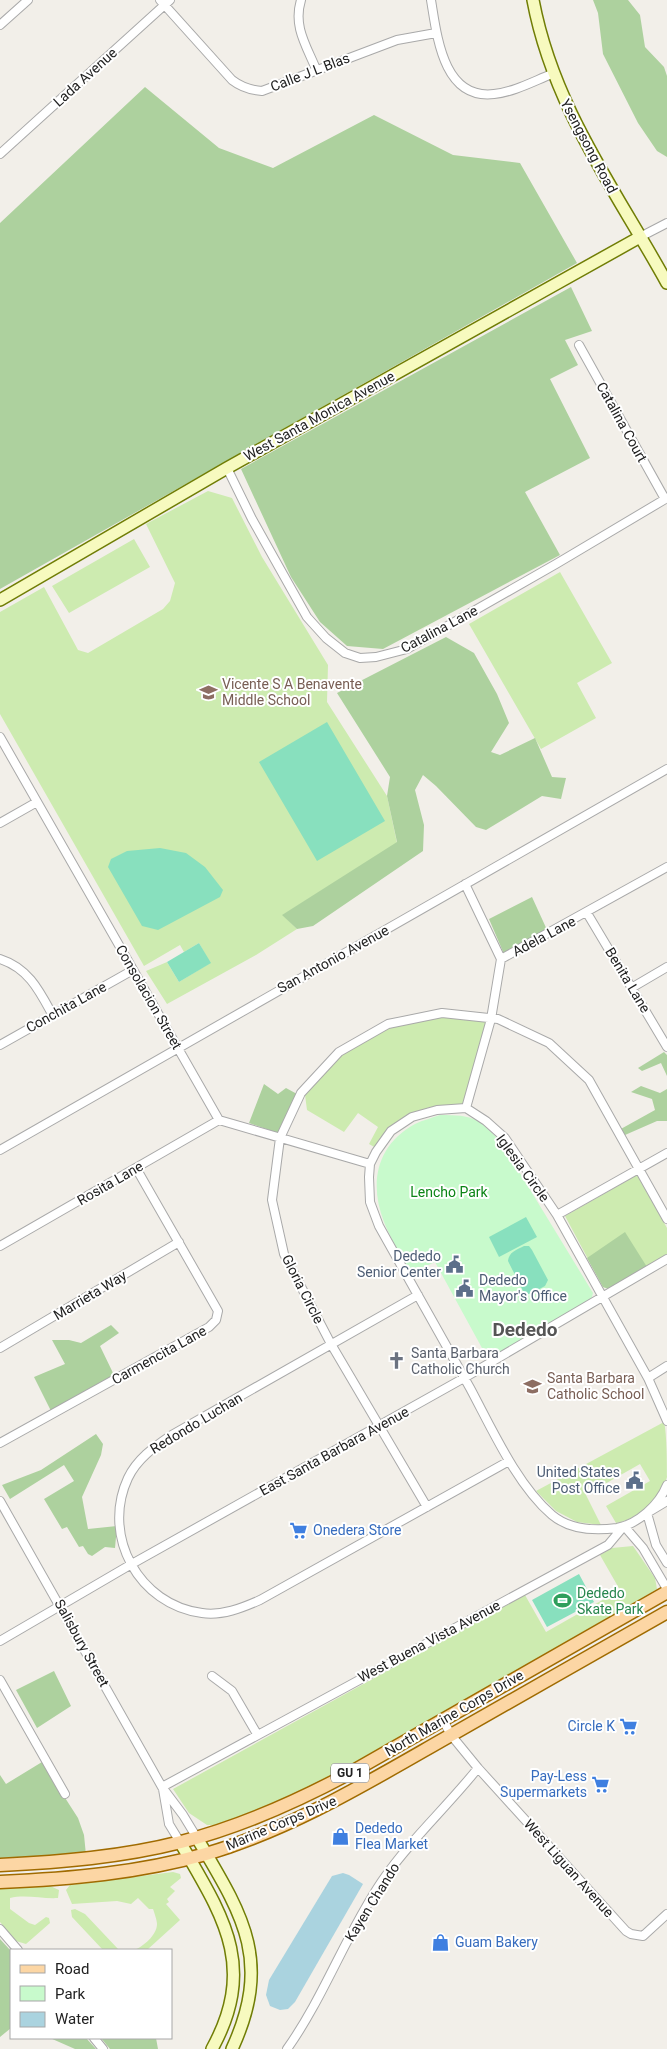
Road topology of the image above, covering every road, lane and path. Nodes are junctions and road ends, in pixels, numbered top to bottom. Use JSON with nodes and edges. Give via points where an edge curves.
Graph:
{"nodes":[{"id":1,"x":28,"y":0,"type":"edge"},
{"id":2,"x":301,"y":0,"type":"edge"},
{"id":3,"x":431,"y":0,"type":"edge"},
{"id":4,"x":533,"y":0,"type":"edge"},
{"id":5,"x":165,"y":2,"type":"edge"},
{"id":6,"x":0,"y":24,"type":"edge"},
{"id":7,"x":436,"y":33,"type":"junction"},
{"id":8,"x":316,"y":69,"type":"junction"},
{"id":9,"x":552,"y":74,"type":"junction"},
{"id":10,"x":0,"y":154,"type":"edge"},
{"id":11,"x":667,"y":222,"type":"edge"},
{"id":12,"x":640,"y":237,"type":"junction"},
{"id":13,"x":667,"y":283,"type":"edge"},
{"id":14,"x":578,"y":345,"type":"dead end"},
{"id":15,"x":227,"y":468,"type":"junction"},
{"id":16,"x":666,"y":498,"type":"edge"},
{"id":17,"x":0,"y":600,"type":"edge"},
{"id":18,"x":0,"y":737,"type":"edge"},
{"id":19,"x":667,"y":769,"type":"edge"},
{"id":20,"x":37,"y":802,"type":"junction"},
{"id":21,"x":0,"y":823,"type":"edge"},
{"id":22,"x":667,"y":867,"type":"edge"},
{"id":23,"x":465,"y":884,"type":"junction"},
{"id":24,"x":587,"y":913,"type":"junction"},
{"id":25,"x":0,"y":959,"type":"edge"},
{"id":26,"x":501,"y":959,"type":"junction"},
{"id":27,"x":667,"y":967,"type":"edge"},
{"id":28,"x":133,"y":970,"type":"junction"},
{"id":29,"x":633,"y":987,"type":"junction"},
{"id":30,"x":52,"y":1014,"type":"junction"},
{"id":31,"x":491,"y":1019,"type":"junction"},
{"id":32,"x":0,"y":1045,"type":"edge"},
{"id":33,"x":178,"y":1047,"type":"junction"},
{"id":34,"x":667,"y":1047,"type":"edge"},
{"id":35,"x":466,"y":1108,"type":"junction"},
{"id":36,"x":219,"y":1120,"type":"junction"},
{"id":37,"x":280,"y":1138,"type":"junction"},
{"id":38,"x":0,"y":1150,"type":"edge"},
{"id":39,"x":667,"y":1153,"type":"edge"},
{"id":40,"x":370,"y":1164,"type":"junction"},
{"id":41,"x":136,"y":1168,"type":"junction"},
{"id":42,"x":638,"y":1170,"type":"junction"},
{"id":43,"x":557,"y":1216,"type":"junction"},
{"id":44,"x":667,"y":1220,"type":"edge"},
{"id":45,"x":179,"y":1242,"type":"junction"},
{"id":46,"x":0,"y":1246,"type":"edge"},
{"id":47,"x":667,"y":1259,"type":"edge"},
{"id":48,"x":418,"y":1295,"type":"junction"},
{"id":49,"x":603,"y":1298,"type":"junction"},
{"id":50,"x":331,"y":1344,"type":"junction"},
{"id":51,"x":0,"y":1348,"type":"edge"},
{"id":52,"x":667,"y":1366,"type":"edge"},
{"id":53,"x":464,"y":1378,"type":"junction"},
{"id":54,"x":648,"y":1378,"type":"junction"},
{"id":55,"x":667,"y":1420,"type":"edge"},
{"id":56,"x":381,"y":1425,"type":"junction"},
{"id":57,"x":0,"y":1443,"type":"edge"},
{"id":58,"x":509,"y":1461,"type":"junction"},
{"id":59,"x":667,"y":1485,"type":"edge"},
{"id":60,"x":0,"y":1501,"type":"edge"},
{"id":61,"x":667,"y":1502,"type":"edge"},
{"id":62,"x":427,"y":1507,"type":"junction"},
{"id":63,"x":647,"y":1513,"type":"junction"},
{"id":64,"x":624,"y":1526,"type":"junction"},
{"id":65,"x":667,"y":1563,"type":"edge"},
{"id":66,"x":130,"y":1565,"type":"junction"},
{"id":67,"x":667,"y":1590,"type":"edge"},
{"id":68,"x":61,"y":1606,"type":"junction"},
{"id":69,"x":667,"y":1612,"type":"edge"},
{"id":70,"x":0,"y":1641,"type":"edge"},
{"id":71,"x":212,"y":1676,"type":"dead end"},
{"id":72,"x":0,"y":1680,"type":"edge"},
{"id":73,"x":443,"y":1720,"type":"junction"},
{"id":74,"x":258,"y":1734,"type":"junction"},
{"id":75,"x":451,"y":1735,"type":"junction"},
{"id":76,"x":478,"y":1768,"type":"junction"},
{"id":77,"x":162,"y":1787,"type":"junction"},
{"id":78,"x":64,"y":1794,"type":"dead end"},
{"id":79,"x":197,"y":1838,"type":"junction"},
{"id":80,"x":180,"y":1842,"type":"junction"},
{"id":81,"x":206,"y":1853,"type":"junction"},
{"id":82,"x":189,"y":1858,"type":"junction"},
{"id":83,"x":0,"y":1865,"type":"edge"},
{"id":84,"x":0,"y":1882,"type":"edge"},
{"id":85,"x":667,"y":1914,"type":"edge"},
{"id":86,"x":0,"y":1930,"type":"edge"},
{"id":87,"x":17,"y":1949,"type":"edge"},
{"id":88,"x":95,"y":2039,"type":"edge"},
{"id":89,"x":104,"y":2049,"type":"edge"},
{"id":90,"x":212,"y":2049,"type":"edge"},
{"id":91,"x":232,"y":2049,"type":"edge"},
{"id":92,"x":287,"y":2049,"type":"edge"}],
"edges":[{"from":1,"to":6,"type":"street"},
{"from":2,"to":8,"type":"street","via":[[297,12],[299,28]]},
{"from":3,"to":7,"type":"street"},
{"from":4,"to":9,"type":"main road","name":"Ysengsong Road"},
{"from":5,"to":8,"type":"street","name":"Calle J L Blas","via":[[240,86],[262,91]]},
{"from":5,"to":10,"type":"street","name":"Lada Avenue"},
{"from":7,"to":8,"type":"street","name":"Calle J L Blas","via":[[396,40]]},
{"from":7,"to":9,"type":"street","via":[[447,70],[476,94],[516,89]]},
{"from":9,"to":12,"type":"main road","name":"Ysengsong Road","via":[[581,134]]},
{"from":11,"to":12,"type":"street"},
{"from":12,"to":13,"type":"main road","name":"Ysengsong Road"},
{"from":12,"to":15,"type":"main road","name":"West Santa Monica Avenue"},
{"from":14,"to":16,"type":"street","name":"Catalina Court"},
{"from":15,"to":16,"type":"street","name":"Catalina Lane","via":[[307,617],[345,653],[360,658],[407,649]]},
{"from":15,"to":17,"type":"main road","name":"West Santa Monica Avenue"},
{"from":18,"to":20,"type":"street","name":"Consolacion Street"},
{"from":19,"to":23,"type":"street","name":"San Antonio Avenue"},
{"from":20,"to":21,"type":"street"},
{"from":20,"to":28,"type":"street","name":"Consolacion Street"},
{"from":22,"to":24,"type":"street","name":"Adela Lane"},
{"from":23,"to":26,"type":"street"},
{"from":23,"to":33,"type":"street","name":"San Antonio Avenue"},
{"from":24,"to":26,"type":"street","name":"Adela Lane"},
{"from":24,"to":29,"type":"street","name":"Benita Lane"},
{"from":25,"to":30,"type":"street","via":[[21,969],[33,981]]},
{"from":26,"to":31,"type":"street","name":"Adela Lane"},
{"from":27,"to":29,"type":"street"},
{"from":28,"to":30,"type":"street","name":"Conchita Lane"},
{"from":28,"to":33,"type":"street","name":"Consolacion Street"},
{"from":29,"to":34,"type":"street","name":"Benita Lane"},
{"from":30,"to":32,"type":"street","name":"Conchita Lane"},
{"from":31,"to":35,"type":"street","name":"Adela Lane"},
{"from":31,"to":37,"type":"street","name":"Gloria Circle","via":[[442,1013],[388,1024],[339,1052],[302,1093]]},
{"from":31,"to":42,"type":"street","name":"Gloria Circle","via":[[548,1043],[589,1080]]},
{"from":33,"to":36,"type":"street","name":"Consolacion Street"},
{"from":33,"to":38,"type":"street","name":"San Antonio Avenue"},
{"from":35,"to":40,"type":"street","via":[[437,1110],[412,1117],[391,1131]]},
{"from":35,"to":43,"type":"street","name":"Iglesia Circle","via":[[505,1138]]},
{"from":36,"to":37,"type":"street"},
{"from":36,"to":41,"type":"street","name":"Rosita Lane"},
{"from":37,"to":40,"type":"street"},
{"from":37,"to":50,"type":"street","name":"Gloria Circle","via":[[272,1200],[284,1254]]},
{"from":39,"to":42,"type":"street"},
{"from":40,"to":48,"type":"street","via":[[370,1202],[379,1226]]},
{"from":41,"to":45,"type":"street","name":"Carmencita Lane"},
{"from":41,"to":46,"type":"street","name":"Rosita Lane"},
{"from":42,"to":43,"type":"street"},
{"from":42,"to":44,"type":"street","name":"Gloria Circle"},
{"from":43,"to":49,"type":"street","name":"Iglesia Circle"},
{"from":45,"to":51,"type":"street","name":"Marrieta Way"},
{"from":45,"to":57,"type":"street","name":"Carmencita Lane","via":[[218,1311],[213,1324]]},
{"from":47,"to":49,"type":"street","name":"East Santa Barbara Avenue"},
{"from":48,"to":50,"type":"street","name":"Redondo Luchan"},
{"from":48,"to":53,"type":"street"},
{"from":49,"to":53,"type":"street","name":"East Santa Barbara Avenue"},
{"from":49,"to":54,"type":"street","name":"Iglesia Circle"},
{"from":50,"to":56,"type":"street","name":"Gloria Circle"},
{"from":50,"to":66,"type":"street","name":"Redondo Luchan","via":[[146,1453],[128,1478],[119,1507],[120,1537]]},
{"from":52,"to":54,"type":"street"},
{"from":53,"to":56,"type":"street","name":"East Santa Barbara Avenue"},
{"from":53,"to":58,"type":"street"},
{"from":54,"to":55,"type":"street","name":"Iglesia Circle"},
{"from":56,"to":62,"type":"street","name":"Gloria Circle"},
{"from":56,"to":66,"type":"street","name":"East Santa Barbara Avenue"},
{"from":58,"to":62,"type":"street","name":"Redondo Luchan"},
{"from":58,"to":64,"type":"street","via":[[553,1516],[576,1527],[600,1530]]},
{"from":59,"to":63,"type":"street"},
{"from":60,"to":68,"type":"street","name":"Salisbury Street"},
{"from":61,"to":63,"type":"street"},
{"from":62,"to":66,"type":"street","name":"Redondo Luchan","via":[[260,1600],[232,1611],[202,1613],[173,1605],[148,1589]]},
{"from":63,"to":64,"type":"street"},
{"from":63,"to":65,"type":"street","via":[[656,1545]]},
{"from":64,"to":67,"type":"street","via":[[643,1548]]},
{"from":64,"to":74,"type":"street","name":"West Buena Vista Avenue","via":[[608,1545]]},
{"from":66,"to":68,"type":"street","name":"East Santa Barbara Avenue"},
{"from":67,"to":73,"type":"main road","name":"North Marine Corps Drive","number":"GU 1"},
{"from":68,"to":70,"type":"street","name":"East Santa Barbara Avenue"},
{"from":68,"to":77,"type":"street","name":"Salisbury Street"},
{"from":69,"to":75,"type":"main road","name":"Marine Corps Drive","number":"GU 1"},
{"from":71,"to":74,"type":"street","via":[[232,1691]]},
{"from":72,"to":78,"type":"street"},
{"from":73,"to":75,"type":"street"},
{"from":73,"to":79,"type":"main road","name":"North Marine Corps Drive","number":"GU 1","via":[[306,1796]]},
{"from":74,"to":77,"type":"street","name":"West Buena Vista Avenue"},
{"from":75,"to":76,"type":"street"},
{"from":75,"to":81,"type":"main road","name":"Marine Corps Drive","number":"GU 1","via":[[313,1811]]},
{"from":76,"to":85,"type":"street","name":"West Liguan Avenue","via":[[626,1931],[643,1936]]},
{"from":76,"to":92,"type":"street","name":"Kayen Chando","via":[[382,1881]]},
{"from":77,"to":79,"type":"street","name":"Salisbury Street"},
{"from":77,"to":80,"type":"street","name":"Salisbury Street","via":[[169,1824]]},
{"from":79,"to":80,"type":"main road","name":"North Marine Corps Drive","number":"GU 1"},
{"from":79,"to":81,"type":"main road"},
{"from":80,"to":82,"type":"main road"},
{"from":80,"to":83,"type":"main road","name":"North Marine Corps Drive","number":"GU 1","via":[[90,1858]]},
{"from":81,"to":82,"type":"main road","name":"Marine Corps Drive","number":"GU 1"},
{"from":81,"to":91,"type":"main road","via":[[242,1918],[250,1956],[250,1996]]},
{"from":82,"to":84,"type":"main road","name":"Marine Corps Drive","number":"GU 1","via":[[91,1876]]},
{"from":82,"to":90,"type":"main road","via":[[225,1924],[232,1958],[232,1994]]},
{"from":86,"to":87,"type":"street"},
{"from":88,"to":89,"type":"street"}]}
